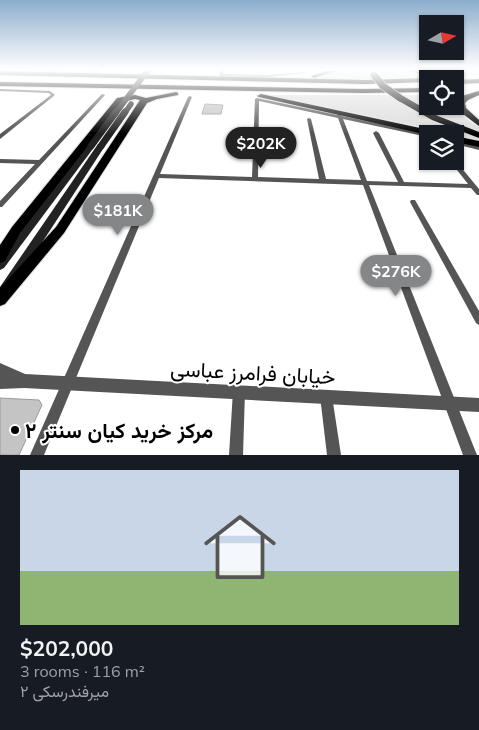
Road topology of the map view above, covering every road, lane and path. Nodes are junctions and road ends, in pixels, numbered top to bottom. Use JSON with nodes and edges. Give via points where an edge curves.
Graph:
{"nodes":[{"id":1,"x":34,"y":91,"type":"edge"},
{"id":2,"x":87,"y":91,"type":"edge"},
{"id":3,"x":132,"y":91,"type":"edge"},
{"id":4,"x":139,"y":91,"type":"edge"},
{"id":5,"x":361,"y":91,"type":"edge"},
{"id":6,"x":365,"y":91,"type":"edge"},
{"id":7,"x":393,"y":91,"type":"edge"},
{"id":8,"x":479,"y":91,"type":"edge"},
{"id":9,"x":419,"y":92,"type":"edge"},
{"id":10,"x":107,"y":93,"type":"junction"},
{"id":11,"x":190,"y":95,"type":"junction"},
{"id":12,"x":400,"y":95,"type":"junction"},
{"id":13,"x":254,"y":96,"type":"junction"},
{"id":14,"x":120,"y":100,"type":"junction"},
{"id":15,"x":144,"y":102,"type":"junction"},
{"id":16,"x":339,"y":115,"type":"junction"},
{"id":17,"x":309,"y":119,"type":"dead end"},
{"id":18,"x":479,"y":124,"type":"edge"},
{"id":19,"x":419,"y":130,"type":"edge"},
{"id":20,"x":376,"y":133,"type":"dead end"},
{"id":21,"x":419,"y":134,"type":"edge"},
{"id":22,"x":479,"y":135,"type":"edge"},
{"id":23,"x":0,"y":137,"type":"edge"},
{"id":24,"x":464,"y":142,"type":"edge"},
{"id":25,"x":96,"y":146,"type":"junction"},
{"id":26,"x":479,"y":146,"type":"edge"},
{"id":27,"x":0,"y":161,"type":"edge"},
{"id":28,"x":40,"y":162,"type":"junction"},
{"id":29,"x":460,"y":170,"type":"edge"},
{"id":30,"x":156,"y":176,"type":"junction"},
{"id":31,"x":255,"y":179,"type":"junction"},
{"id":32,"x":323,"y":181,"type":"junction"},
{"id":33,"x":365,"y":182,"type":"junction"},
{"id":34,"x":402,"y":184,"type":"junction"},
{"id":35,"x":473,"y":186,"type":"junction"},
{"id":36,"x":479,"y":193,"type":"edge"},
{"id":37,"x":413,"y":202,"type":"dead end"},
{"id":38,"x":0,"y":205,"type":"edge"},
{"id":39,"x":0,"y":257,"type":"edge"},
{"id":40,"x":0,"y":265,"type":"edge"},
{"id":41,"x":0,"y":298,"type":"edge"},
{"id":42,"x":479,"y":320,"type":"edge"},
{"id":43,"x":0,"y":369,"type":"edge"},
{"id":44,"x":24,"y":381,"type":"junction"},
{"id":45,"x":0,"y":382,"type":"edge"},
{"id":46,"x":68,"y":383,"type":"junction"},
{"id":47,"x":239,"y":391,"type":"junction"},
{"id":48,"x":326,"y":396,"type":"junction"},
{"id":49,"x":450,"y":403,"type":"junction"},
{"id":50,"x":479,"y":405,"type":"edge"},
{"id":51,"x":37,"y":455,"type":"edge"},
{"id":52,"x":236,"y":455,"type":"edge"},
{"id":53,"x":334,"y":455,"type":"edge"},
{"id":54,"x":470,"y":455,"type":"edge"}],
"edges":[{"from":1,"to":23,"type":"street","via":[[53,95]]},
{"from":2,"to":10,"type":"highway"},
{"from":3,"to":25,"type":"main road","bridge":true},
{"from":4,"to":25,"type":"main road","bridge":true},
{"from":5,"to":13,"type":"highway"},
{"from":6,"to":12,"type":"highway"},
{"from":7,"to":12,"type":"highway","bridge":true},
{"from":8,"to":18,"type":"highway","via":[[461,103],[462,109]]},
{"from":9,"to":12,"type":"highway"},
{"from":10,"to":11,"type":"highway"},
{"from":10,"to":14,"type":"highway","via":[[119,94]]},
{"from":10,"to":28,"type":"street"},
{"from":11,"to":13,"type":"highway"},
{"from":11,"to":15,"type":"highway","via":[[155,97]]},
{"from":11,"to":30,"type":"street"},
{"from":12,"to":22,"type":"highway","via":[[435,118]]},
{"from":13,"to":16,"type":"street"},
{"from":13,"to":19,"type":"highway","via":[[293,101]]},
{"from":13,"to":31,"type":"street"},
{"from":14,"to":15,"type":"highway","via":[[135,97]]},
{"from":14,"to":39,"type":"highway","via":[[16,230]]},
{"from":15,"to":41,"type":"highway","via":[[60,230]]},
{"from":16,"to":21,"type":"street"},
{"from":16,"to":33,"type":"street"},
{"from":17,"to":32,"type":"street"},
{"from":20,"to":34,"type":"street"},
{"from":24,"to":26,"type":"highway"},
{"from":25,"to":40,"type":"main road"},
{"from":25,"to":41,"type":"main road"},
{"from":27,"to":28,"type":"street"},
{"from":28,"to":38,"type":"street"},
{"from":29,"to":35,"type":"street"},
{"from":30,"to":31,"type":"street"},
{"from":30,"to":46,"type":"street"},
{"from":31,"to":32,"type":"street"},
{"from":32,"to":33,"type":"street"},
{"from":33,"to":34,"type":"street"},
{"from":33,"to":49,"type":"street"},
{"from":34,"to":35,"type":"street"},
{"from":35,"to":36,"type":"street"},
{"from":37,"to":42,"type":"street"},
{"from":43,"to":44,"type":"street"},
{"from":44,"to":45,"type":"street","name":"خیابان فرامرز عباسی"},
{"from":44,"to":46,"type":"street","name":"خیابان فرامرز عباسی"},
{"from":46,"to":47,"type":"street","name":"خیابان فرامرز عباسی"},
{"from":46,"to":51,"type":"street"},
{"from":47,"to":48,"type":"street","name":"خیابان فرامرز عباسی"},
{"from":47,"to":52,"type":"street"},
{"from":48,"to":49,"type":"street","name":"خیابان فرامرز عباسی"},
{"from":48,"to":53,"type":"street"},
{"from":49,"to":50,"type":"street","name":"خیابان فرامرز عباسی"},
{"from":49,"to":54,"type":"street"}]}
